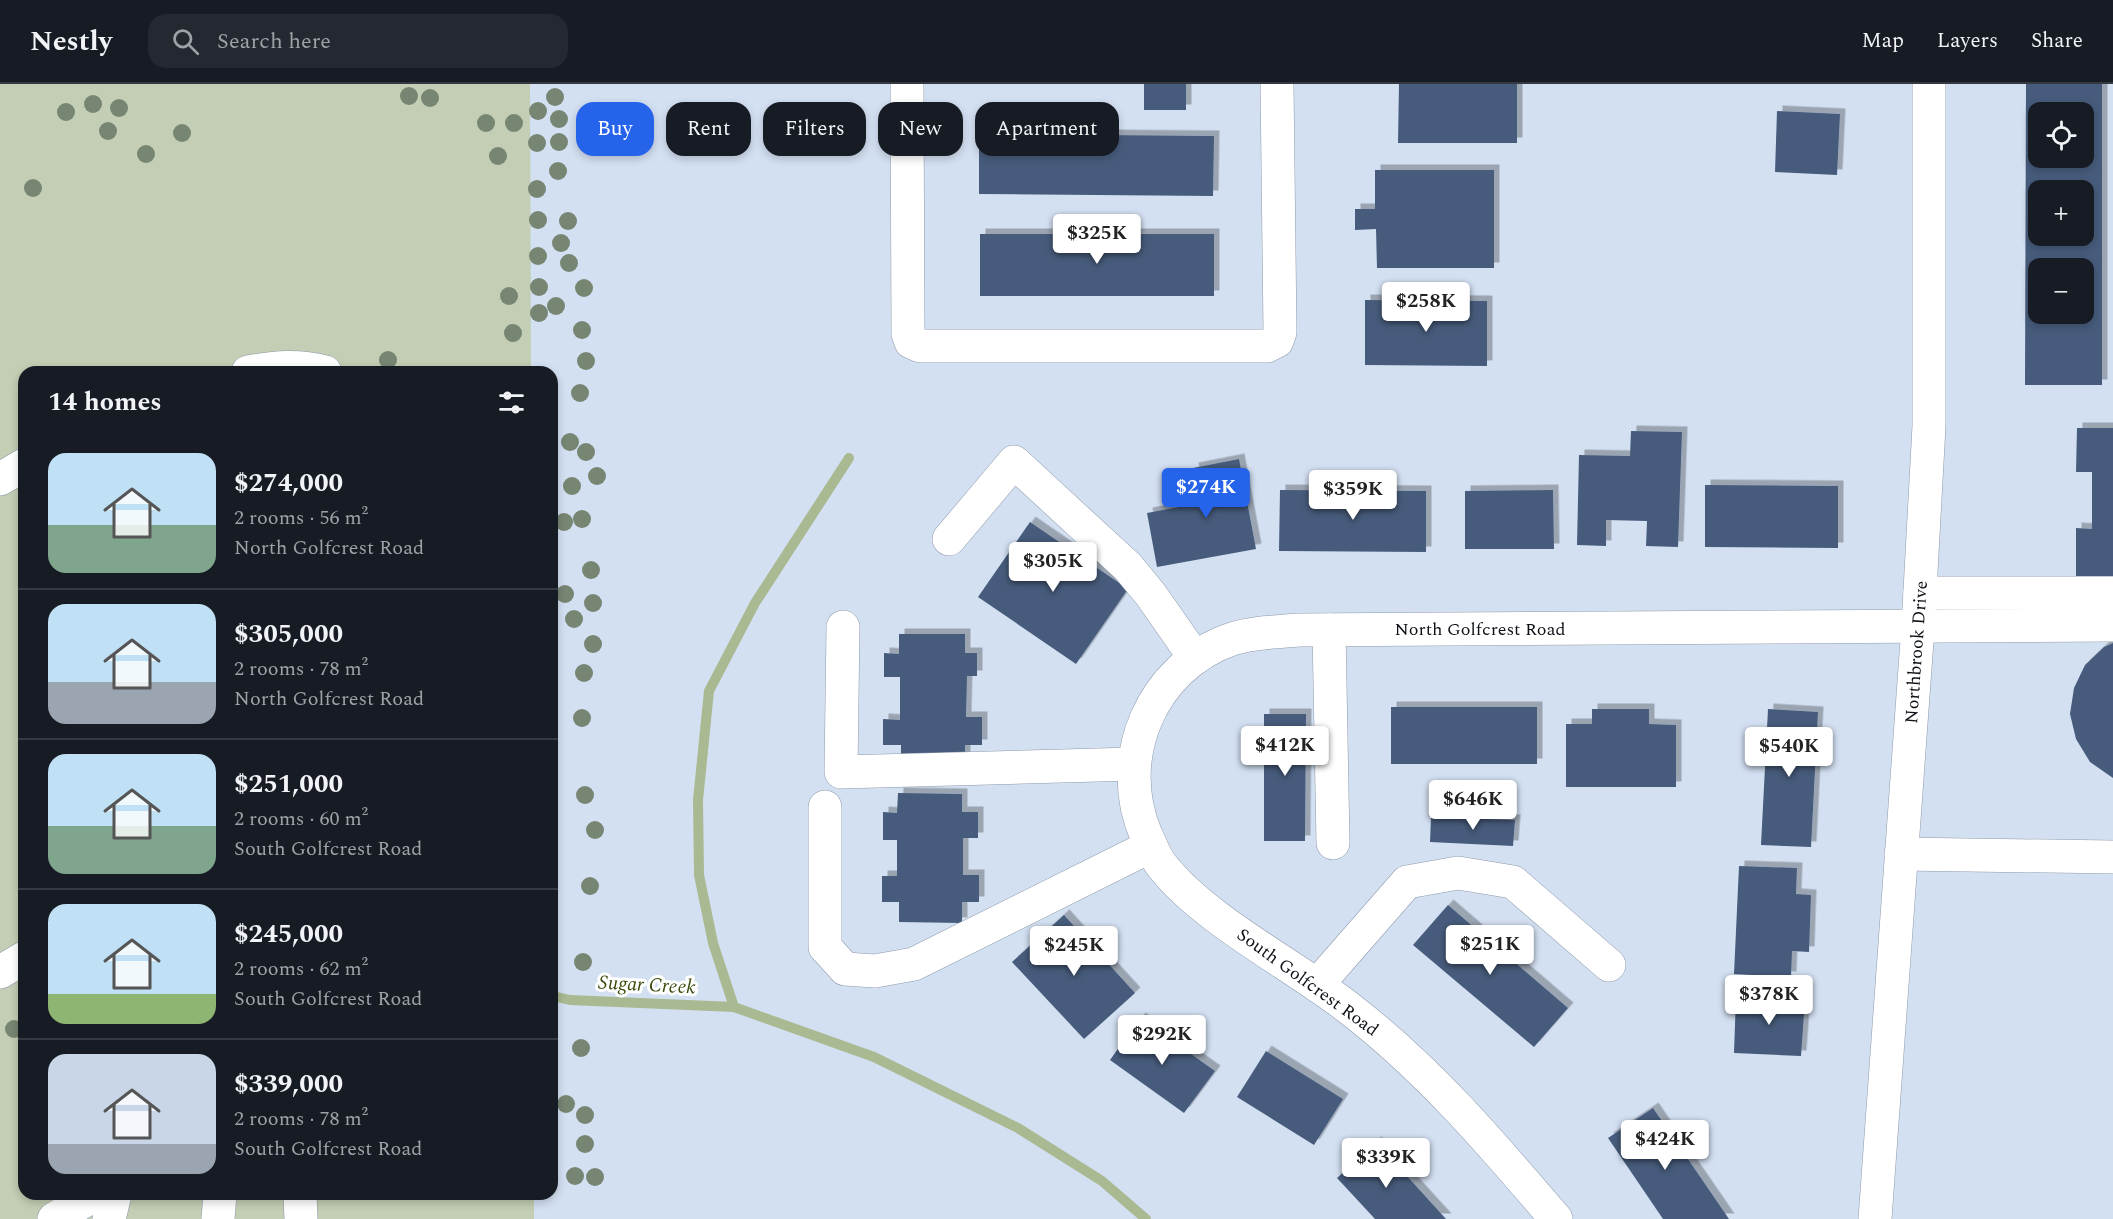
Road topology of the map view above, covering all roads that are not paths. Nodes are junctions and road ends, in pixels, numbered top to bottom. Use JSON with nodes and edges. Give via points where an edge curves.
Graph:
{"nodes":[{"id":1,"x":907,"y":84,"type":"edge"},
{"id":2,"x":1278,"y":84,"type":"edge"},
{"id":3,"x":1929,"y":84,"type":"edge"},
{"id":4,"x":18,"y":468,"type":"edge"},
{"id":5,"x":0,"y":479,"type":"edge"},
{"id":6,"x":950,"y":539,"type":"dead end"},
{"id":7,"x":1920,"y":593,"type":"junction"},
{"id":8,"x":2113,"y":593,"type":"edge"},
{"id":9,"x":2113,"y":624,"type":"edge"},
{"id":10,"x":843,"y":627,"type":"dead end"},
{"id":11,"x":1918,"y":627,"type":"junction"},
{"id":12,"x":1329,"y":630,"type":"junction"},
{"id":13,"x":1195,"y":658,"type":"junction"},
{"id":14,"x":1134,"y":775,"type":"junction"},
{"id":15,"x":825,"y":807,"type":"dead end"},
{"id":16,"x":1333,"y":843,"type":"dead end"},
{"id":17,"x":1151,"y":846,"type":"junction"},
{"id":18,"x":1901,"y":854,"type":"junction"},
{"id":19,"x":2113,"y":857,"type":"edge"},
{"id":20,"x":18,"y":962,"type":"edge"},
{"id":21,"x":1609,"y":965,"type":"dead end"},
{"id":22,"x":0,"y":972,"type":"edge"},
{"id":23,"x":1317,"y":985,"type":"junction"},
{"id":24,"x":86,"y":1200,"type":"edge"},
{"id":25,"x":114,"y":1200,"type":"edge"},
{"id":26,"x":220,"y":1200,"type":"edge"},
{"id":27,"x":300,"y":1200,"type":"edge"},
{"id":28,"x":54,"y":1219,"type":"edge"},
{"id":29,"x":109,"y":1219,"type":"edge"},
{"id":30,"x":218,"y":1219,"type":"edge"},
{"id":31,"x":301,"y":1219,"type":"edge"},
{"id":32,"x":1556,"y":1219,"type":"edge"},
{"id":33,"x":1875,"y":1219,"type":"edge"}],
"edges":[{"from":1,"to":2,"type":"street","via":[[911,342],[920,346],[1268,346],[1280,332]]},
{"from":3,"to":7,"type":"street","name":"Northbrook Drive","via":[[1929,426]]},
{"from":4,"to":5,"type":"street"},
{"from":6,"to":13,"type":"street","via":[[1014,462],[1128,567]]},
{"from":7,"to":8,"type":"street"},
{"from":7,"to":11,"type":"street","name":"Northbrook Drive"},
{"from":9,"to":11,"type":"street","name":"North Golfcrest Road"},
{"from":10,"to":14,"type":"street","via":[[841,772]]},
{"from":11,"to":12,"type":"street","name":"North Golfcrest Road"},
{"from":11,"to":18,"type":"street","name":"Northbrook Drive"},
{"from":12,"to":13,"type":"street","name":"North Golfcrest Road","via":[[1241,637]]},
{"from":12,"to":16,"type":"street"},
{"from":13,"to":14,"type":"street","name":"North Golfcrest Road","via":[[1156,699],[1142,725]]},
{"from":14,"to":17,"type":"street","name":"South Golfcrest Road","via":[[1138,816]]},
{"from":15,"to":17,"type":"street","via":[[825,947],[845,969],[874,971],[914,964]]},
{"from":17,"to":23,"type":"street","name":"South Golfcrest Road","via":[[1161,866],[1222,920]]},
{"from":18,"to":19,"type":"street"},
{"from":18,"to":33,"type":"street","name":"Northbrook Drive"},
{"from":20,"to":22,"type":"street"},
{"from":21,"to":23,"type":"street","via":[[1513,882],[1458,873],[1407,882]]},
{"from":23,"to":32,"type":"street","name":"South Golfcrest Road","via":[[1360,1017],[1472,1121]]},
{"from":24,"to":28,"type":"street"},
{"from":25,"to":29,"type":"street"},
{"from":26,"to":30,"type":"street"},
{"from":27,"to":31,"type":"street"}]}
